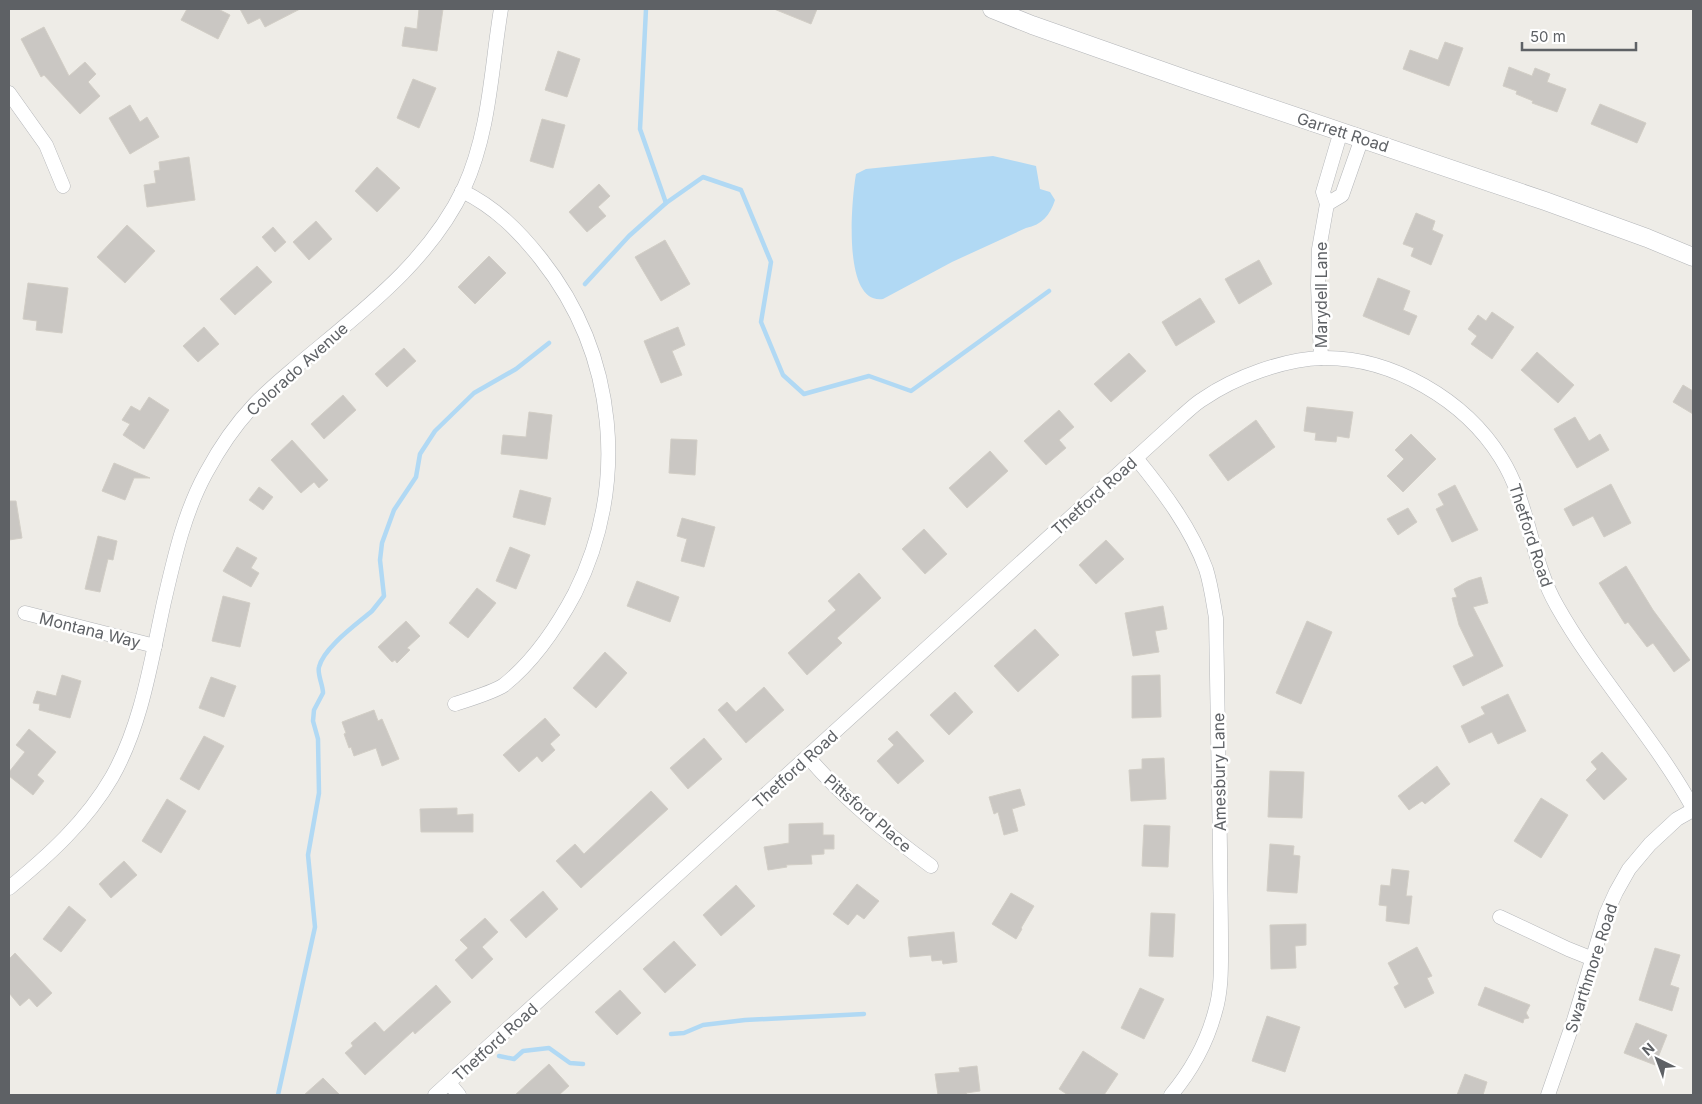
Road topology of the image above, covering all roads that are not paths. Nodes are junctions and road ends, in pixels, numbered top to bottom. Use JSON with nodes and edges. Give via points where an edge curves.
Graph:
{"nodes":[{"id":1,"x":500,"y":9,"type":"edge"},
{"id":2,"x":992,"y":9,"type":"edge"},
{"id":3,"x":9,"y":93,"type":"edge"},
{"id":4,"x":1341,"y":131,"type":"junction"},
{"id":5,"x":1362,"y":138,"type":"junction"},
{"id":6,"x":62,"y":186,"type":"dead end"},
{"id":7,"x":462,"y":191,"type":"junction"},
{"id":8,"x":1327,"y":204,"type":"junction"},
{"id":9,"x":1693,"y":257,"type":"edge"},
{"id":10,"x":1321,"y":358,"type":"junction"},
{"id":11,"x":1136,"y":458,"type":"junction"},
{"id":12,"x":25,"y":613,"type":"dead end"},
{"id":13,"x":154,"y":646,"type":"junction"},
{"id":14,"x":455,"y":704,"type":"dead end"},
{"id":15,"x":808,"y":757,"type":"junction"},
{"id":16,"x":1693,"y":809,"type":"edge"},
{"id":17,"x":931,"y":866,"type":"dead end"},
{"id":18,"x":9,"y":888,"type":"edge"},
{"id":19,"x":1500,"y":917,"type":"dead end"},
{"id":20,"x":1593,"y":958,"type":"junction"},
{"id":21,"x":449,"y":1083,"type":"junction"},
{"id":22,"x":435,"y":1095,"type":"edge"},
{"id":23,"x":459,"y":1095,"type":"edge"},
{"id":24,"x":1171,"y":1095,"type":"edge"},
{"id":25,"x":1548,"y":1095,"type":"edge"}],
"edges":[{"from":1,"to":7,"type":"street","name":"Colorado Avenue","via":[[486,117]]},
{"from":2,"to":4,"type":"street","name":"Garrett Road"},
{"from":3,"to":6,"type":"street","via":[[46,145]]},
{"from":4,"to":5,"type":"street","name":"Garrett Road"},
{"from":4,"to":8,"type":"street","name":"Marydell Lane","via":[[1323,192]]},
{"from":5,"to":8,"type":"street","via":[[1342,195]]},
{"from":5,"to":9,"type":"street","name":"Garrett Road","via":[[1554,204]]},
{"from":7,"to":13,"type":"street","name":"Colorado Avenue","via":[[434,238],[412,264],[269,390],[228,436],[195,494],[178,546]]},
{"from":7,"to":14,"type":"street","via":[[479,199],[515,229],[553,274],[576,313],[604,393],[608,468],[603,514],[591,556],[568,607],[528,662],[502,686]]},
{"from":8,"to":10,"type":"street","name":"Marydell Lane","via":[[1319,258]]},
{"from":10,"to":11,"type":"street","name":"Thetford Road","via":[[1291,362],[1227,384],[1202,399]]},
{"from":10,"to":16,"type":"street","name":"Thetford Road","via":[[1365,363],[1408,377],[1455,406],[1484,434],[1514,480],[1542,575],[1556,605],[1583,649],[1679,783]]},
{"from":11,"to":15,"type":"street","name":"Thetford Road"},
{"from":11,"to":24,"type":"street","name":"Amesbury Lane","via":[[1197,548],[1208,576],[1216,618],[1221,909],[1219,990],[1216,1011],[1207,1034],[1181,1084]]},
{"from":12,"to":13,"type":"street","name":"Montana Way"},
{"from":13,"to":18,"type":"street","name":"Colorado Avenue","via":[[133,730],[111,778],[71,832]]},
{"from":15,"to":17,"type":"street","name":"Pittsford Place","via":[[853,804]]},
{"from":15,"to":21,"type":"street","name":"Thetford Road"},
{"from":16,"to":20,"type":"street","name":"Swarthmore Road","via":[[1677,818],[1629,869],[1606,914]]},
{"from":19,"to":20,"type":"street"},
{"from":20,"to":25,"type":"street","name":"Swarthmore Road"},
{"from":21,"to":22,"type":"street","name":"Thetford Road"},
{"from":21,"to":23,"type":"street"}]}
